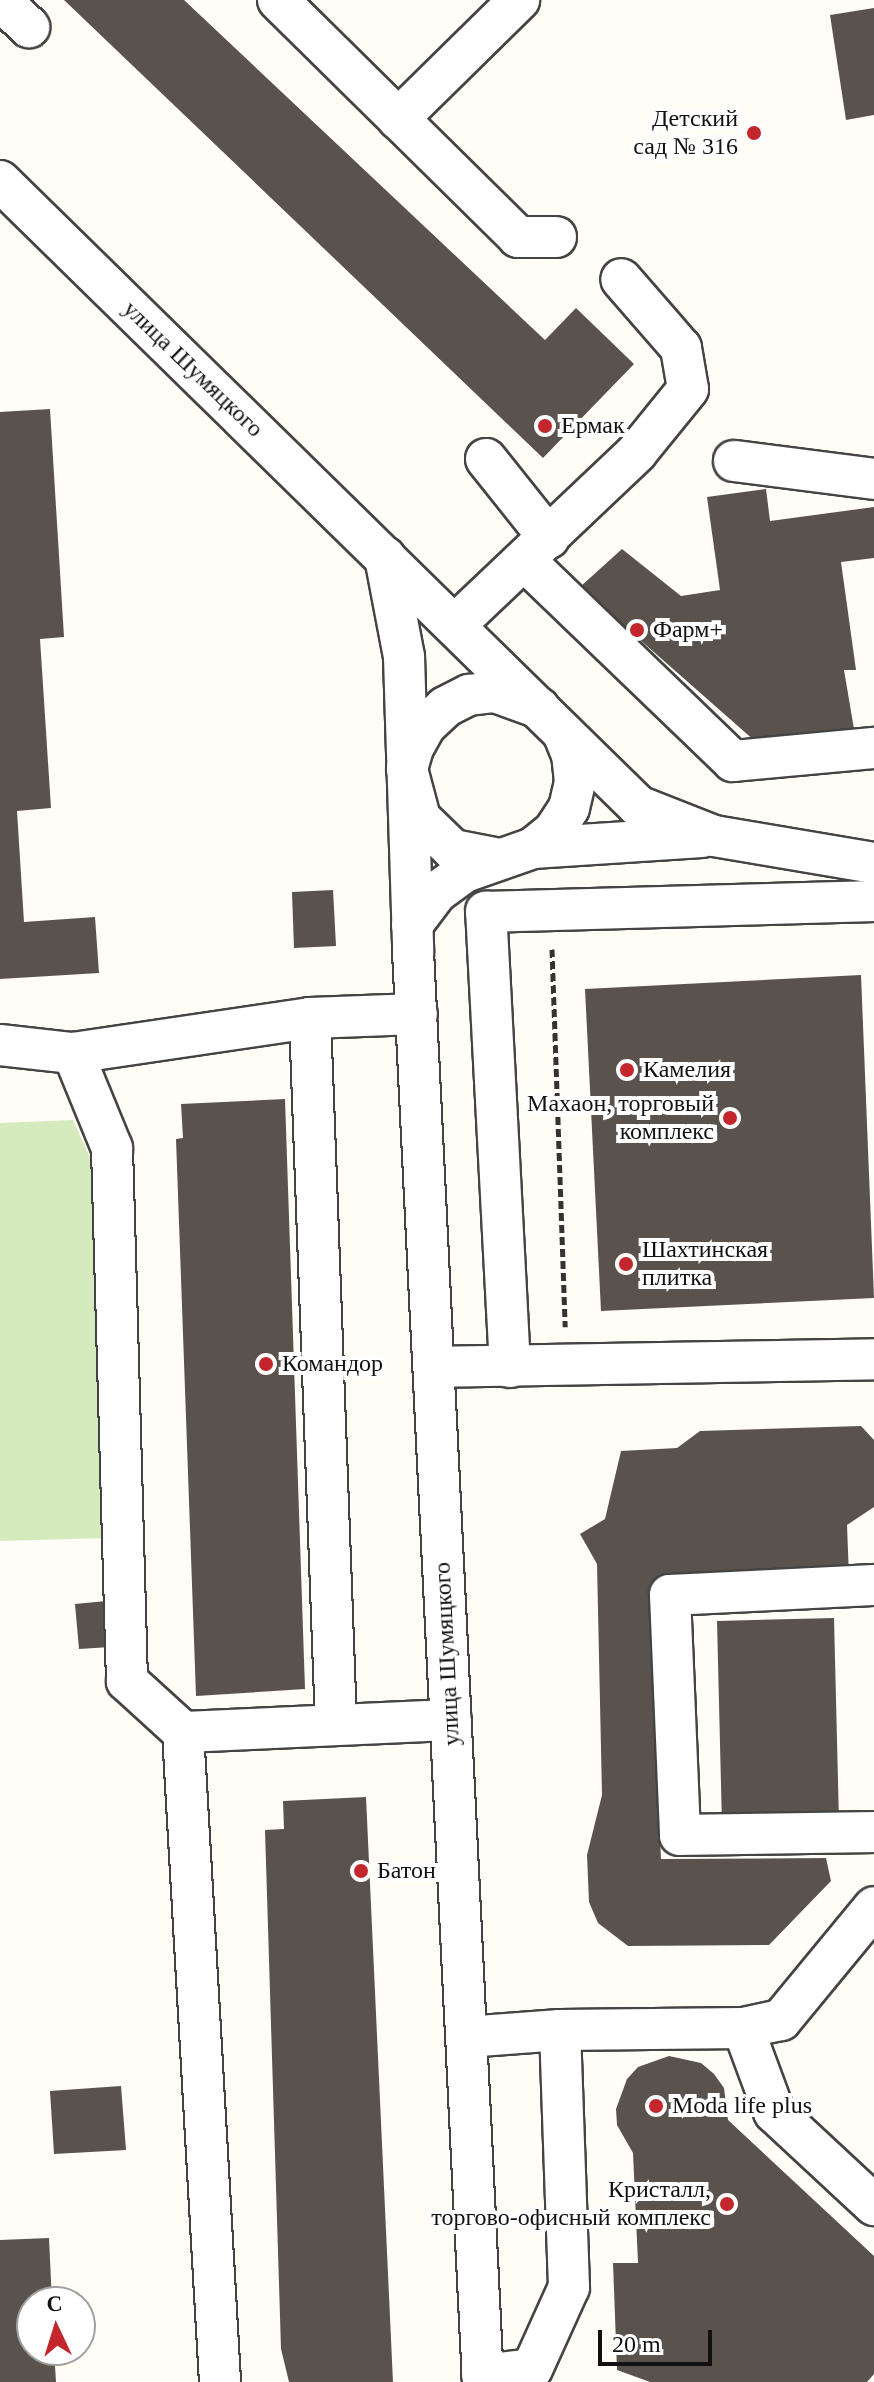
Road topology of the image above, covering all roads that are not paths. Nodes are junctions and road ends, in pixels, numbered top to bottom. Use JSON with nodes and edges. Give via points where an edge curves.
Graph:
{"nodes":[{"id":1,"x":0,"y":0,"type":"edge"},
{"id":2,"x":278,"y":0,"type":"edge"},
{"id":3,"x":519,"y":0,"type":"edge"},
{"id":4,"x":29,"y":27,"type":"dead end"},
{"id":5,"x":398,"y":119,"type":"junction"},
{"id":6,"x":0,"y":181,"type":"edge"},
{"id":7,"x":556,"y":237,"type":"dead end"},
{"id":8,"x":621,"y":279,"type":"dead end"},
{"id":9,"x":486,"y":459,"type":"dead end"},
{"id":10,"x":734,"y":461,"type":"dead end"},
{"id":11,"x":874,"y":479,"type":"edge"},
{"id":12,"x":536,"y":549,"type":"junction"},
{"id":13,"x":385,"y":557,"type":"junction"},
{"id":14,"x":456,"y":624,"type":"junction"},
{"id":15,"x":553,"y":721,"type":"junction"},
{"id":16,"x":874,"y":748,"type":"edge"},
{"id":17,"x":407,"y":769,"type":"junction"},
{"id":18,"x":714,"y":836,"type":"junction"},
{"id":19,"x":516,"y":853,"type":"junction"},
{"id":20,"x":874,"y":863,"type":"edge"},
{"id":21,"x":874,"y":901,"type":"edge"},
{"id":22,"x":412,"y":925,"type":"junction"},
{"id":23,"x":417,"y":1014,"type":"junction"},
{"id":24,"x":310,"y":1018,"type":"junction"},
{"id":25,"x":0,"y":1045,"type":"edge"},
{"id":26,"x":73,"y":1053,"type":"junction"},
{"id":27,"x":874,"y":1359,"type":"edge"},
{"id":28,"x":434,"y":1367,"type":"junction"},
{"id":29,"x":510,"y":1367,"type":"junction"},
{"id":30,"x":873,"y":1587,"type":"edge"},
{"id":31,"x":451,"y":1720,"type":"junction"},
{"id":32,"x":336,"y":1725,"type":"junction"},
{"id":33,"x":183,"y":1732,"type":"junction"},
{"id":34,"x":874,"y":1832,"type":"edge"},
{"id":35,"x":874,"y":1907,"type":"edge"},
{"id":36,"x":743,"y":2028,"type":"junction"},
{"id":37,"x":560,"y":2030,"type":"junction"},
{"id":38,"x":466,"y":2037,"type":"junction"},
{"id":39,"x":874,"y":2205,"type":"edge"},
{"id":40,"x":483,"y":2379,"type":"edge"},
{"id":41,"x":220,"y":2382,"type":"edge"}],
"edges":[{"from":1,"to":4,"type":"street"},
{"from":2,"to":5,"type":"street"},
{"from":3,"to":5,"type":"street"},
{"from":5,"to":7,"type":"street","via":[[518,237]]},
{"from":6,"to":13,"type":"street","name":"улица Шумяцкого"},
{"from":8,"to":12,"type":"street","via":[[681,348],[688,389],[637,452]]},
{"from":9,"to":12,"type":"street"},
{"from":10,"to":11,"type":"street"},
{"from":12,"to":14,"type":"street"},
{"from":12,"to":16,"type":"street","via":[[733,761]]},
{"from":13,"to":14,"type":"street","name":"улица Шумяцкого"},
{"from":13,"to":17,"type":"street","via":[[404,657]]},
{"from":14,"to":15,"type":"street","name":"улица Шумяцкого"},
{"from":15,"to":17,"type":"street","via":[[522,698],[495,692],[469,695],[426,725]]},
{"from":15,"to":18,"type":"street","name":"улица Шумяцкого","via":[[638,806]]},
{"from":15,"to":19,"type":"street","via":[[574,769],[569,808],[554,831]]},
{"from":17,"to":19,"type":"street","via":[[411,797],[435,837],[453,850]]},
{"from":17,"to":22,"type":"street","name":"улица Шумяцкого"},
{"from":18,"to":19,"type":"street"},
{"from":18,"to":20,"type":"street"},
{"from":19,"to":22,"type":"street","via":[[465,872],[437,892]]},
{"from":21,"to":29,"type":"street","via":[[486,912]]},
{"from":22,"to":23,"type":"street","name":"улица Шумяцкого"},
{"from":23,"to":24,"type":"street"},
{"from":23,"to":28,"type":"street","name":"улица Шумяцкого"},
{"from":24,"to":26,"type":"street"},
{"from":24,"to":32,"type":"street"},
{"from":25,"to":26,"type":"street"},
{"from":26,"to":33,"type":"street","via":[[112,1148],[127,1681]]},
{"from":27,"to":29,"type":"street"},
{"from":28,"to":29,"type":"street"},
{"from":28,"to":31,"type":"street","name":"улица Шумяцкого"},
{"from":30,"to":34,"type":"street","via":[[670,1595],[680,1835]]},
{"from":31,"to":32,"type":"street"},
{"from":31,"to":38,"type":"street","name":"улица Шумяцкого"},
{"from":32,"to":33,"type":"street"},
{"from":33,"to":41,"type":"street"},
{"from":35,"to":36,"type":"street","via":[[781,2020]]},
{"from":36,"to":37,"type":"street"},
{"from":36,"to":39,"type":"street","via":[[774,2112]]},
{"from":37,"to":38,"type":"street"},
{"from":37,"to":40,"type":"street","via":[[569,2287],[532,2369]]},
{"from":38,"to":40,"type":"street","name":"улица Шумяцкого"}]}
